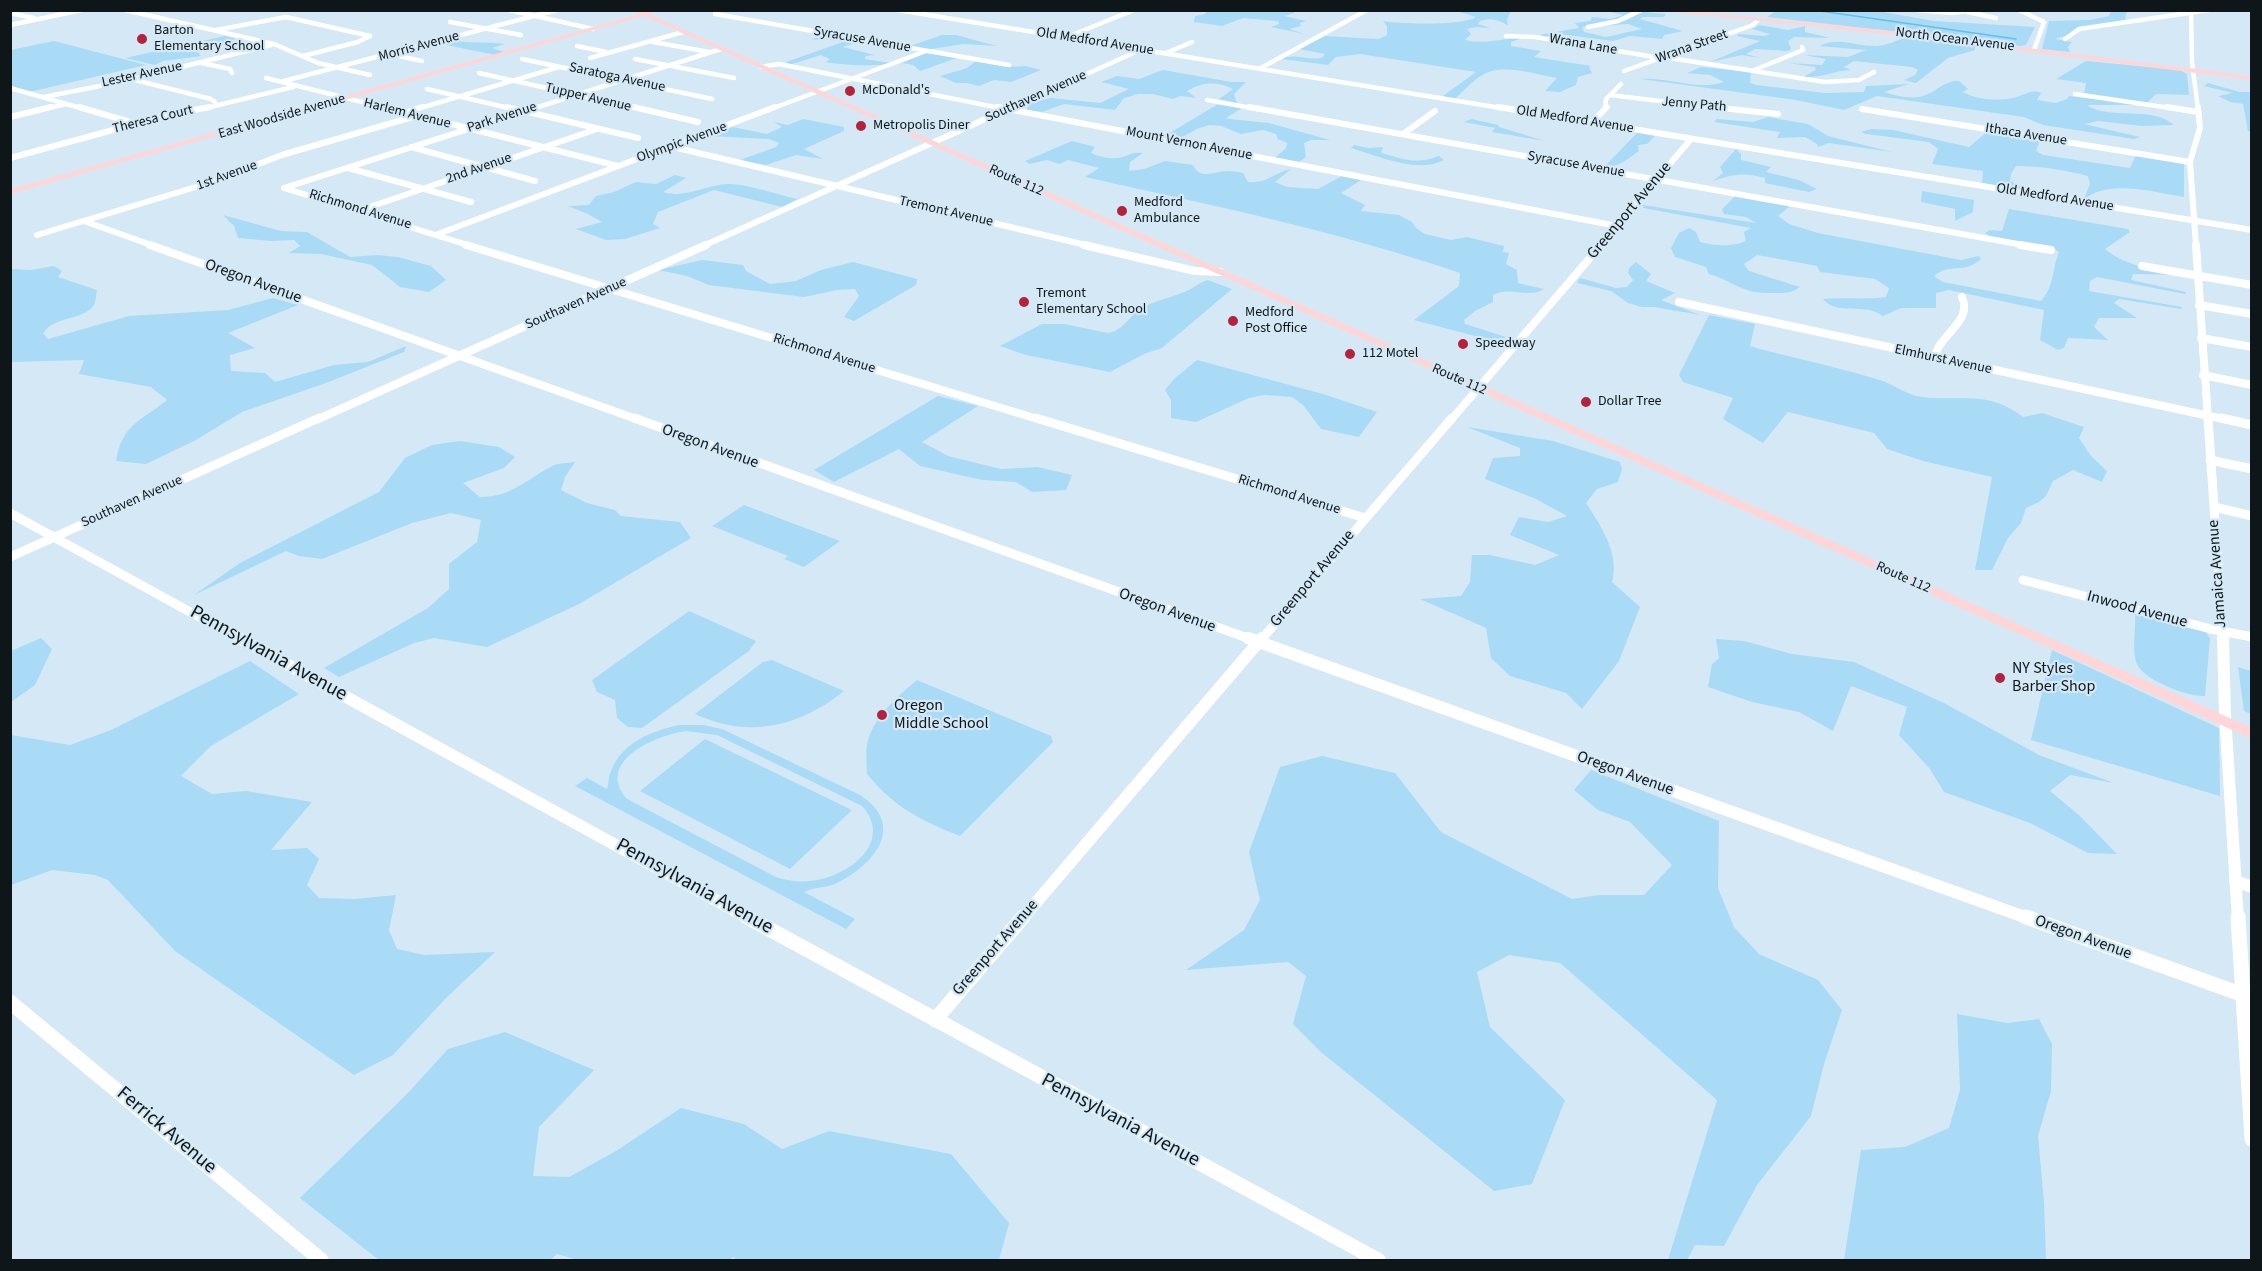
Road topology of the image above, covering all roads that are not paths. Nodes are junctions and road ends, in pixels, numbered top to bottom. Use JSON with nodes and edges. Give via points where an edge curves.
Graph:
{"nodes":[{"id":1,"x":82,"y":10,"type":"edge"},
{"id":2,"x":125,"y":10,"type":"edge"},
{"id":3,"x":508,"y":10,"type":"edge"},
{"id":4,"x":557,"y":10,"type":"edge"},
{"id":5,"x":634,"y":10,"type":"edge"},
{"id":6,"x":659,"y":10,"type":"edge"},
{"id":7,"x":668,"y":10,"type":"edge"},
{"id":8,"x":898,"y":10,"type":"edge"},
{"id":9,"x":1134,"y":10,"type":"edge"},
{"id":10,"x":1367,"y":10,"type":"edge"},
{"id":11,"x":1641,"y":10,"type":"edge"},
{"id":12,"x":1657,"y":10,"type":"edge"},
{"id":13,"x":1917,"y":10,"type":"edge"},
{"id":14,"x":1973,"y":10,"type":"edge"},
{"id":15,"x":2019,"y":10,"type":"edge"},
{"id":16,"x":2209,"y":10,"type":"edge"},
{"id":17,"x":1965,"y":12,"type":"edge"},
{"id":18,"x":2191,"y":12,"type":"edge"},
{"id":19,"x":10,"y":13,"type":"edge"},
{"id":20,"x":715,"y":14,"type":"dead end"},
{"id":21,"x":646,"y":15,"type":"junction"},
{"id":22,"x":532,"y":17,"type":"junction"},
{"id":23,"x":1996,"y":18,"type":"dead end"},
{"id":24,"x":39,"y":20,"type":"junction"},
{"id":25,"x":1758,"y":20,"type":"junction"},
{"id":26,"x":450,"y":22,"type":"dead end"},
{"id":27,"x":10,"y":25,"type":"edge"},
{"id":28,"x":1588,"y":27,"type":"dead end"},
{"id":29,"x":487,"y":29,"type":"junction"},
{"id":30,"x":593,"y":29,"type":"junction"},
{"id":31,"x":214,"y":30,"type":"junction"},
{"id":32,"x":683,"y":32,"type":"junction"},
{"id":33,"x":521,"y":35,"type":"dead end"},
{"id":34,"x":1506,"y":36,"type":"dead end"},
{"id":35,"x":1067,"y":38,"type":"junction"},
{"id":36,"x":2065,"y":39,"type":"dead end"},
{"id":37,"x":554,"y":41,"type":"junction"},
{"id":38,"x":650,"y":41,"type":"junction"},
{"id":39,"x":1192,"y":42,"type":"dead end"},
{"id":40,"x":274,"y":44,"type":"junction"},
{"id":41,"x":577,"y":46,"type":"dead end"},
{"id":42,"x":1802,"y":47,"type":"dead end"},
{"id":43,"x":721,"y":49,"type":"junction"},
{"id":44,"x":1141,"y":50,"type":"junction"},
{"id":45,"x":2034,"y":50,"type":"junction"},
{"id":46,"x":926,"y":51,"type":"junction"},
{"id":47,"x":609,"y":52,"type":"junction"},
{"id":48,"x":710,"y":52,"type":"junction"},
{"id":49,"x":391,"y":54,"type":"junction"},
{"id":50,"x":1166,"y":54,"type":"junction"},
{"id":51,"x":303,"y":56,"type":"junction"},
{"id":52,"x":522,"y":58,"type":"dead end"},
{"id":53,"x":590,"y":58,"type":"dead end"},
{"id":54,"x":1661,"y":58,"type":"junction"},
{"id":55,"x":635,"y":59,"type":"dead end"},
{"id":56,"x":422,"y":61,"type":"dead end"},
{"id":57,"x":199,"y":63,"type":"junction"},
{"id":58,"x":669,"y":65,"type":"junction"},
{"id":59,"x":1009,"y":65,"type":"dead end"},
{"id":60,"x":562,"y":66,"type":"junction"},
{"id":61,"x":761,"y":67,"type":"junction"},
{"id":62,"x":339,"y":68,"type":"junction"},
{"id":63,"x":1259,"y":69,"type":"junction"},
{"id":64,"x":2193,"y":70,"type":"junction"},
{"id":65,"x":1624,"y":71,"type":"dead end"},
{"id":66,"x":1752,"y":71,"type":"junction"},
{"id":67,"x":1874,"y":72,"type":"dead end"},
{"id":68,"x":232,"y":73,"type":"dead end"},
{"id":69,"x":479,"y":73,"type":"dead end"},
{"id":70,"x":370,"y":75,"type":"dead end"},
{"id":71,"x":266,"y":78,"type":"dead end"},
{"id":72,"x":734,"y":78,"type":"dead end"},
{"id":73,"x":2252,"y":78,"type":"edge"},
{"id":74,"x":132,"y":79,"type":"junction"},
{"id":75,"x":625,"y":80,"type":"junction"},
{"id":76,"x":853,"y":80,"type":"junction"},
{"id":77,"x":513,"y":81,"type":"junction"},
{"id":78,"x":281,"y":82,"type":"junction"},
{"id":79,"x":1621,"y":84,"type":"dead end"},
{"id":80,"x":296,"y":86,"type":"junction"},
{"id":81,"x":10,"y":88,"type":"edge"},
{"id":82,"x":427,"y":88,"type":"dead end"},
{"id":83,"x":24,"y":92,"type":"junction"},
{"id":84,"x":819,"y":93,"type":"junction"},
{"id":85,"x":2075,"y":94,"type":"dead end"},
{"id":86,"x":10,"y":95,"type":"edge"},
{"id":87,"x":574,"y":95,"type":"junction"},
{"id":88,"x":1611,"y":95,"type":"junction"},
{"id":89,"x":44,"y":97,"type":"junction"},
{"id":90,"x":461,"y":97,"type":"junction"},
{"id":91,"x":347,"y":98,"type":"junction"},
{"id":92,"x":712,"y":99,"type":"dead end"},
{"id":93,"x":1207,"y":100,"type":"dead end"},
{"id":94,"x":66,"y":104,"type":"junction"},
{"id":95,"x":215,"y":106,"type":"junction"},
{"id":96,"x":1862,"y":109,"type":"dead end"},
{"id":97,"x":1008,"y":110,"type":"junction"},
{"id":98,"x":522,"y":111,"type":"junction"},
{"id":99,"x":1436,"y":111,"type":"dead end"},
{"id":100,"x":2198,"y":112,"type":"junction"},
{"id":101,"x":405,"y":113,"type":"junction"},
{"id":102,"x":1778,"y":114,"type":"dead end"},
{"id":103,"x":416,"y":116,"type":"junction"},
{"id":104,"x":10,"y":117,"type":"edge"},
{"id":105,"x":698,"y":122,"type":"dead end"},
{"id":106,"x":1592,"y":123,"type":"junction"},
{"id":107,"x":138,"y":124,"type":"junction"},
{"id":108,"x":468,"y":129,"type":"junction"},
{"id":109,"x":597,"y":129,"type":"junction"},
{"id":110,"x":1403,"y":134,"type":"junction"},
{"id":111,"x":638,"y":138,"type":"dead end"},
{"id":112,"x":1691,"y":138,"type":"junction"},
{"id":113,"x":933,"y":144,"type":"junction"},
{"id":114,"x":411,"y":147,"type":"junction"},
{"id":115,"x":543,"y":147,"type":"junction"},
{"id":116,"x":673,"y":147,"type":"junction"},
{"id":117,"x":10,"y":158,"type":"edge"},
{"id":118,"x":2190,"y":162,"type":"junction"},
{"id":119,"x":619,"y":166,"type":"junction"},
{"id":120,"x":485,"y":167,"type":"junction"},
{"id":121,"x":348,"y":168,"type":"junction"},
{"id":122,"x":1657,"y":180,"type":"junction"},
{"id":123,"x":535,"y":181,"type":"dead end"},
{"id":124,"x":836,"y":186,"type":"junction"},
{"id":125,"x":284,"y":188,"type":"joint"},
{"id":126,"x":423,"y":189,"type":"junction"},
{"id":127,"x":10,"y":192,"type":"edge"},
{"id":128,"x":471,"y":202,"type":"dead end"},
{"id":129,"x":361,"y":210,"type":"junction"},
{"id":130,"x":2194,"y":220,"type":"junction"},
{"id":131,"x":84,"y":221,"type":"junction"},
{"id":132,"x":1617,"y":226,"type":"junction"},
{"id":133,"x":2252,"y":230,"type":"edge"},
{"id":134,"x":438,"y":234,"type":"junction"},
{"id":135,"x":37,"y":235,"type":"dead end"},
{"id":136,"x":2051,"y":250,"type":"dead end"},
{"id":137,"x":2142,"y":266,"type":"dead end"},
{"id":138,"x":1220,"y":272,"type":"junction"},
{"id":139,"x":2197,"y":276,"type":"junction"},
{"id":140,"x":2252,"y":285,"type":"edge"},
{"id":141,"x":609,"y":288,"type":"junction"},
{"id":142,"x":1962,"y":297,"type":"dead end"},
{"id":143,"x":1679,"y":302,"type":"dead end"},
{"id":144,"x":2199,"y":305,"type":"junction"},
{"id":145,"x":2252,"y":315,"type":"edge"},
{"id":146,"x":2201,"y":338,"type":"junction"},
{"id":147,"x":2252,"y":347,"type":"edge"},
{"id":148,"x":458,"y":357,"type":"junction"},
{"id":149,"x":1934,"y":358,"type":"junction"},
{"id":150,"x":2203,"y":375,"type":"junction"},
{"id":151,"x":2252,"y":385,"type":"edge"},
{"id":152,"x":1479,"y":388,"type":"junction"},
{"id":153,"x":2206,"y":416,"type":"junction"},
{"id":154,"x":2252,"y":425,"type":"edge"},
{"id":155,"x":2210,"y":460,"type":"junction"},
{"id":156,"x":2252,"y":469,"type":"edge"},
{"id":157,"x":2214,"y":507,"type":"junction"},
{"id":158,"x":10,"y":513,"type":"edge"},
{"id":159,"x":2252,"y":516,"type":"edge"},
{"id":160,"x":1365,"y":518,"type":"junction"},
{"id":161,"x":55,"y":537,"type":"junction"},
{"id":162,"x":10,"y":557,"type":"edge"},
{"id":163,"x":2023,"y":580,"type":"dead end"},
{"id":164,"x":2223,"y":631,"type":"junction"},
{"id":165,"x":2252,"y":637,"type":"edge"},
{"id":166,"x":1259,"y":643,"type":"junction"},
{"id":167,"x":2226,"y":723,"type":"junction"},
{"id":168,"x":2252,"y":734,"type":"edge"},
{"id":169,"x":2235,"y":882,"type":"junction"},
{"id":170,"x":2252,"y":887,"type":"edge"},
{"id":171,"x":2247,"y":997,"type":"edge"},
{"id":172,"x":10,"y":1002,"type":"edge"},
{"id":173,"x":934,"y":1020,"type":"junction"},
{"id":174,"x":2251,"y":1114,"type":"edge"},
{"id":175,"x":2252,"y":1139,"type":"edge"},
{"id":176,"x":321,"y":1260,"type":"edge"},
{"id":177,"x":1378,"y":1260,"type":"edge"}],
"edges":[{"from":1,"to":24,"type":"street"},
{"from":2,"to":31,"type":"street"},
{"from":3,"to":22,"type":"street"},
{"from":4,"to":22,"type":"street","name":"Morris Avenue"},
{"from":5,"to":21,"type":"main road","name":"Route 112"},
{"from":6,"to":21,"type":"main road","name":"East Woodside Avenue"},
{"from":7,"to":21,"type":"main road","name":"East Woodside Avenue"},
{"from":8,"to":35,"type":"street","name":"Old Medford Avenue"},
{"from":9,"to":35,"type":"street"},
{"from":10,"to":63,"type":"street"},
{"from":11,"to":28,"type":"street","via":[[1618,21]]},
{"from":12,"to":25,"type":"main road","name":"North Ocean Avenue"},
{"from":13,"to":17,"type":"street"},
{"from":14,"to":17,"type":"street"},
{"from":15,"to":45,"type":"street","via":[[2044,22]]},
{"from":16,"to":18,"type":"street"},
{"from":17,"to":23,"type":"street"},
{"from":18,"to":36,"type":"street","via":[[2079,29]]},
{"from":18,"to":64,"type":"street","name":"Jamaica Avenue"},
{"from":19,"to":24,"type":"street"},
{"from":20,"to":46,"type":"street","name":"Syracuse Avenue"},
{"from":21,"to":30,"type":"main road","name":"East Woodside Avenue"},
{"from":21,"to":32,"type":"main road","name":"Route 112"},
{"from":21,"to":37,"type":"main road","name":"East Woodside Avenue"},
{"from":22,"to":29,"type":"street","name":"Morris Avenue"},
{"from":22,"to":30,"type":"street"},
{"from":24,"to":27,"type":"street"},
{"from":25,"to":45,"type":"main road","name":"North Ocean Avenue"},
{"from":25,"to":54,"type":"street","name":"Wrana Street"},
{"from":26,"to":29,"type":"street"},
{"from":29,"to":33,"type":"street"},
{"from":29,"to":49,"type":"street","name":"Morris Avenue"},
{"from":30,"to":37,"type":"main road","name":"East Woodside Avenue"},
{"from":31,"to":40,"type":"street"},
{"from":31,"to":51,"type":"street","via":[[286,17],[370,36]]},
{"from":32,"to":38,"type":"street"},
{"from":32,"to":43,"type":"main road","name":"Route 112"},
{"from":34,"to":54,"type":"street","name":"Wrana Lane","via":[[1535,37]]},
{"from":35,"to":44,"type":"street","name":"Old Medford Avenue"},
{"from":37,"to":91,"type":"main road","name":"East Woodside Avenue"},
{"from":38,"to":47,"type":"street"},
{"from":38,"to":48,"type":"street"},
{"from":39,"to":50,"type":"street"},
{"from":40,"to":51,"type":"street"},
{"from":40,"to":57,"type":"street","name":"Lester Avenue"},
{"from":41,"to":47,"type":"street"},
{"from":42,"to":66,"type":"street","via":[[1803,50]]},
{"from":43,"to":48,"type":"street","name":"Park Avenue"},
{"from":43,"to":61,"type":"main road","name":"Route 112"},
{"from":44,"to":50,"type":"street","name":"Old Medford Avenue"},
{"from":44,"to":97,"type":"street","name":"Southaven Avenue"},
{"from":45,"to":64,"type":"main road","name":"North Ocean Avenue"},
{"from":46,"to":59,"type":"street","name":"Syracuse Avenue"},
{"from":46,"to":76,"type":"street","name":"Olympic Avenue"},
{"from":47,"to":53,"type":"street"},
{"from":48,"to":58,"type":"street","name":"Park Avenue"},
{"from":49,"to":56,"type":"street"},
{"from":49,"to":62,"type":"street","name":"Morris Avenue"},
{"from":50,"to":63,"type":"street","name":"Old Medford Avenue"},
{"from":51,"to":62,"type":"street"},
{"from":52,"to":60,"type":"street","name":"Saratoga Avenue"},
{"from":54,"to":65,"type":"street","name":"Wrana Street"},
{"from":54,"to":66,"type":"street","name":"Wrana Lane"},
{"from":55,"to":58,"type":"street"},
{"from":57,"to":68,"type":"street","via":[[230,69]]},
{"from":57,"to":74,"type":"street","name":"Lester Avenue"},
{"from":58,"to":72,"type":"street"},
{"from":58,"to":75,"type":"street","name":"Park Avenue"},
{"from":60,"to":75,"type":"street","name":"Saratoga Avenue"},
{"from":60,"to":77,"type":"street"},
{"from":61,"to":76,"type":"street","name":"Mount Vernon Avenue","via":[[781,64]]},
{"from":61,"to":84,"type":"main road","name":"Route 112"},
{"from":62,"to":70,"type":"street"},
{"from":62,"to":78,"type":"street","name":"Morris Avenue"},
{"from":63,"to":106,"type":"street","name":"Old Medford Avenue"},
{"from":64,"to":73,"type":"main road","name":"North Ocean Avenue"},
{"from":64,"to":100,"type":"street","name":"Jamaica Avenue"},
{"from":66,"to":67,"type":"street","name":"Wrana Lane","via":[[1849,82]]},
{"from":69,"to":77,"type":"street","name":"Tupper Avenue"},
{"from":71,"to":78,"type":"street","name":"Harlem Avenue"},
{"from":74,"to":89,"type":"street","name":"Lester Avenue"},
{"from":74,"to":95,"type":"street","via":[[211,99]]},
{"from":75,"to":87,"type":"street","name":"Park Avenue"},
{"from":75,"to":92,"type":"street","name":"Saratoga Avenue"},
{"from":76,"to":84,"type":"street","name":"Olympic Avenue"},
{"from":76,"to":97,"type":"street","name":"Mount Vernon Avenue"},
{"from":77,"to":87,"type":"street","name":"Tupper Avenue"},
{"from":77,"to":90,"type":"street"},
{"from":78,"to":80,"type":"street","name":"Harlem Avenue"},
{"from":79,"to":88,"type":"street"},
{"from":80,"to":91,"type":"street","name":"Harlem Avenue"},
{"from":80,"to":95,"type":"street","name":"Theresa Court"},
{"from":81,"to":83,"type":"street"},
{"from":82,"to":90,"type":"street"},
{"from":83,"to":86,"type":"street"},
{"from":83,"to":89,"type":"street"},
{"from":84,"to":113,"type":"main road","name":"Route 112"},
{"from":84,"to":116,"type":"street","name":"Olympic Avenue"},
{"from":85,"to":100,"type":"street"},
{"from":87,"to":98,"type":"street","name":"Park Avenue"},
{"from":87,"to":105,"type":"street","name":"Tupper Avenue"},
{"from":88,"to":102,"type":"street","name":"Jenny Path"},
{"from":88,"to":106,"type":"street"},
{"from":89,"to":94,"type":"street"},
{"from":90,"to":98,"type":"street"},
{"from":90,"to":101,"type":"street"},
{"from":91,"to":101,"type":"street","name":"Harlem Avenue"},
{"from":91,"to":127,"type":"main road","name":"East Woodside Avenue"},
{"from":93,"to":110,"type":"street","name":"Syracuse Avenue"},
{"from":94,"to":104,"type":"street"},
{"from":94,"to":107,"type":"street"},
{"from":95,"to":107,"type":"street","name":"Theresa Court"},
{"from":96,"to":118,"type":"street","name":"Ithaca Avenue"},
{"from":97,"to":113,"type":"street","name":"Southaven Avenue"},
{"from":97,"to":132,"type":"street","name":"Mount Vernon Avenue"},
{"from":98,"to":108,"type":"street","name":"Park Avenue"},
{"from":98,"to":109,"type":"street"},
{"from":99,"to":110,"type":"street"},
{"from":100,"to":118,"type":"street","name":"Jamaica Avenue","via":[[2200,128]]},
{"from":101,"to":103,"type":"street","name":"Harlem Avenue"},
{"from":103,"to":108,"type":"street","name":"Harlem Avenue"},
{"from":103,"to":131,"type":"street","name":"1st Avenue","via":[[282,155],[209,183]]},
{"from":106,"to":112,"type":"street","name":"Old Medford Avenue"},
{"from":107,"to":117,"type":"street","name":"Theresa Court"},
{"from":108,"to":114,"type":"street","name":"Park Avenue"},
{"from":108,"to":115,"type":"street","name":"Harlem Avenue"},
{"from":109,"to":111,"type":"street"},
{"from":109,"to":115,"type":"street","name":"2nd Avenue"},
{"from":110,"to":122,"type":"street","name":"Syracuse Avenue"},
{"from":112,"to":122,"type":"street","name":"Greenport Avenue"},
{"from":112,"to":130,"type":"street","name":"Old Medford Avenue"},
{"from":113,"to":124,"type":"street","name":"Southaven Avenue"},
{"from":113,"to":138,"type":"main road","name":"Route 112"},
{"from":114,"to":120,"type":"street"},
{"from":114,"to":121,"type":"street","name":"Park Avenue"},
{"from":115,"to":119,"type":"street","name":"Harlem Avenue"},
{"from":115,"to":120,"type":"street","name":"2nd Avenue"},
{"from":116,"to":119,"type":"street","name":"Olympic Avenue"},
{"from":116,"to":124,"type":"street","name":"Tremont Avenue"},
{"from":118,"to":130,"type":"street","name":"Jamaica Avenue"},
{"from":119,"to":134,"type":"street","name":"Olympic Avenue"},
{"from":120,"to":123,"type":"street"},
{"from":120,"to":126,"type":"street","name":"2nd Avenue"},
{"from":121,"to":125,"type":"street","name":"Park Avenue"},
{"from":121,"to":126,"type":"street"},
{"from":122,"to":132,"type":"street","name":"Greenport Avenue"},
{"from":122,"to":136,"type":"street","name":"Syracuse Avenue"},
{"from":124,"to":138,"type":"street","name":"Tremont Avenue","via":[[1195,271]]},
{"from":124,"to":141,"type":"street","name":"Southaven Avenue"},
{"from":125,"to":129,"type":"street","name":"Richmond Avenue"},
{"from":126,"to":128,"type":"street"},
{"from":126,"to":129,"type":"street","name":"2nd Avenue"},
{"from":129,"to":134,"type":"street","name":"Richmond Avenue"},
{"from":130,"to":133,"type":"street","name":"Old Medford Avenue"},
{"from":130,"to":139,"type":"street","name":"Jamaica Avenue"},
{"from":131,"to":135,"type":"street","name":"1st Avenue"},
{"from":131,"to":148,"type":"street","name":"Oregon Avenue"},
{"from":132,"to":152,"type":"street","name":"Greenport Avenue"},
{"from":134,"to":141,"type":"street","name":"Richmond Avenue"},
{"from":137,"to":139,"type":"street"},
{"from":138,"to":152,"type":"main road","name":"Route 112"},
{"from":139,"to":140,"type":"street"},
{"from":139,"to":144,"type":"street","name":"Jamaica Avenue"},
{"from":141,"to":148,"type":"street","name":"Southaven Avenue"},
{"from":141,"to":160,"type":"street","name":"Richmond Avenue"},
{"from":142,"to":149,"type":"street","via":[[1966,312],[1935,347]]},
{"from":143,"to":149,"type":"street","name":"Elmhurst Avenue"},
{"from":144,"to":145,"type":"street"},
{"from":144,"to":146,"type":"street","name":"Jamaica Avenue"},
{"from":146,"to":147,"type":"street"},
{"from":146,"to":150,"type":"street","name":"Jamaica Avenue"},
{"from":148,"to":161,"type":"street","name":"Southaven Avenue"},
{"from":148,"to":166,"type":"street","name":"Oregon Avenue"},
{"from":149,"to":153,"type":"street","name":"Elmhurst Avenue"},
{"from":150,"to":151,"type":"street"},
{"from":150,"to":153,"type":"street","name":"Jamaica Avenue"},
{"from":152,"to":160,"type":"street","name":"Greenport Avenue"},
{"from":152,"to":167,"type":"main road","name":"Route 112"},
{"from":153,"to":154,"type":"street","name":"Elmhurst Avenue"},
{"from":153,"to":155,"type":"street","name":"Jamaica Avenue"},
{"from":155,"to":156,"type":"street"},
{"from":155,"to":157,"type":"street","name":"Jamaica Avenue"},
{"from":157,"to":159,"type":"street"},
{"from":157,"to":164,"type":"street","name":"Jamaica Avenue"},
{"from":158,"to":161,"type":"street","name":"Pennsylvania Avenue"},
{"from":160,"to":166,"type":"street","name":"Greenport Avenue"},
{"from":161,"to":162,"type":"street","name":"Southaven Avenue"},
{"from":161,"to":173,"type":"street","name":"Pennsylvania Avenue"},
{"from":163,"to":164,"type":"street","name":"Inwood Avenue"},
{"from":164,"to":165,"type":"street","name":"Inwood Avenue"},
{"from":164,"to":167,"type":"street","name":"Jamaica Avenue"},
{"from":166,"to":171,"type":"street","name":"Oregon Avenue"},
{"from":166,"to":173,"type":"street","name":"Greenport Avenue"},
{"from":167,"to":168,"type":"main road","name":"Route 112"},
{"from":167,"to":169,"type":"street","name":"Jamaica Avenue"},
{"from":169,"to":170,"type":"street"},
{"from":169,"to":171,"type":"street","name":"Jamaica Avenue"},
{"from":171,"to":174,"type":"street","name":"Jamaica Avenue"},
{"from":172,"to":176,"type":"street","name":"Ferrick Avenue"},
{"from":173,"to":177,"type":"street","name":"Pennsylvania Avenue"},
{"from":174,"to":175,"type":"street","name":"Jamaica Avenue"}]}
